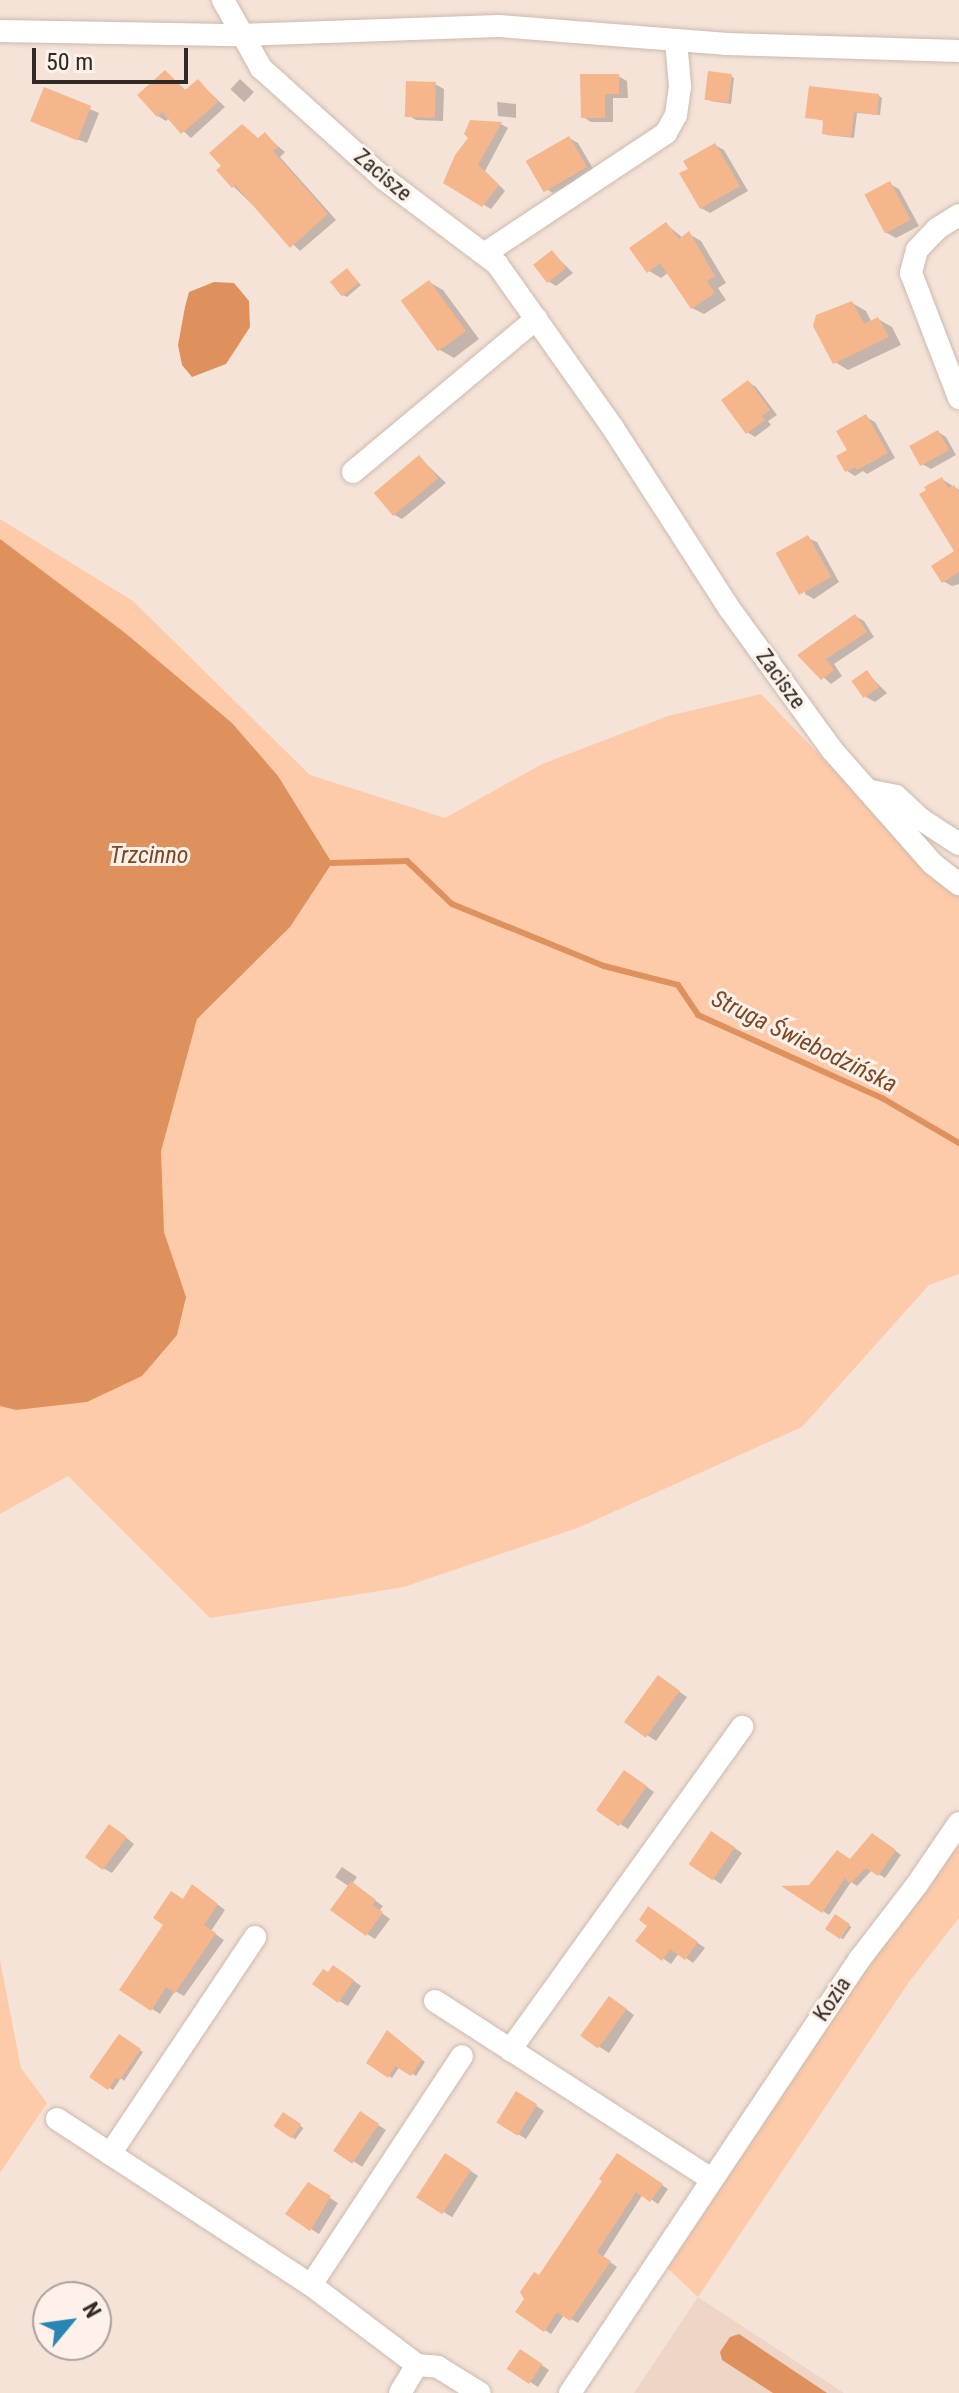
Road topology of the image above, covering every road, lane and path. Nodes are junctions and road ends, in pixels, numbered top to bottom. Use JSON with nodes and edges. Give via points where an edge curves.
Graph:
{"nodes":[{"id":1,"x":223,"y":0,"type":"edge"},
{"id":2,"x":0,"y":31,"type":"edge"},
{"id":3,"x":240,"y":35,"type":"junction"},
{"id":4,"x":676,"y":40,"type":"junction"},
{"id":5,"x":959,"y":51,"type":"edge"},
{"id":6,"x":959,"y":215,"type":"edge"},
{"id":7,"x":484,"y":254,"type":"junction"},
{"id":8,"x":536,"y":319,"type":"junction"},
{"id":9,"x":959,"y":398,"type":"edge"},
{"id":10,"x":353,"y":472,"type":"dead end"},
{"id":11,"x":871,"y":791,"type":"junction"},
{"id":12,"x":959,"y":844,"type":"edge"},
{"id":13,"x":959,"y":884,"type":"edge"},
{"id":14,"x":742,"y":1727,"type":"dead end"},
{"id":15,"x":959,"y":1823,"type":"edge"},
{"id":16,"x":255,"y":1937,"type":"dead end"},
{"id":17,"x":435,"y":2001,"type":"dead end"},
{"id":18,"x":510,"y":2050,"type":"junction"},
{"id":19,"x":462,"y":2056,"type":"dead end"},
{"id":20,"x":57,"y":2119,"type":"dead end"},
{"id":21,"x":110,"y":2154,"type":"junction"},
{"id":22,"x":711,"y":2179,"type":"junction"},
{"id":23,"x":311,"y":2285,"type":"junction"},
{"id":24,"x":417,"y":2365,"type":"junction"},
{"id":25,"x":400,"y":2393,"type":"edge"},
{"id":26,"x":480,"y":2393,"type":"edge"},
{"id":27,"x":570,"y":2393,"type":"edge"}],
"edges":[{"from":1,"to":3,"type":"street","name":"Zacisze"},
{"from":2,"to":3,"type":"street"},
{"from":3,"to":4,"type":"street","via":[[499,26]]},
{"from":3,"to":7,"type":"street","name":"Zacisze","via":[[261,68],[372,168]]},
{"from":4,"to":5,"type":"street"},
{"from":4,"to":7,"type":"street","via":[[680,86],[676,115],[666,133]]},
{"from":6,"to":9,"type":"street","via":[[917,250],[911,273]]},
{"from":7,"to":8,"type":"street","name":"Zacisze"},
{"from":8,"to":10,"type":"street"},
{"from":8,"to":11,"type":"street","name":"Zacisze","via":[[729,608],[832,750]]},
{"from":11,"to":12,"type":"street","via":[[896,796]]},
{"from":11,"to":13,"type":"street","name":"Zacisze","via":[[933,864]]},
{"from":14,"to":18,"type":"street"},
{"from":15,"to":22,"type":"street","name":"Kozia"},
{"from":16,"to":21,"type":"street"},
{"from":17,"to":18,"type":"street"},
{"from":18,"to":22,"type":"street"},
{"from":19,"to":23,"type":"street"},
{"from":20,"to":21,"type":"street"},
{"from":21,"to":23,"type":"street"},
{"from":22,"to":27,"type":"street","name":"Kozia"},
{"from":23,"to":24,"type":"street"},
{"from":24,"to":25,"type":"street"},
{"from":24,"to":26,"type":"street","via":[[438,2367]]}]}
